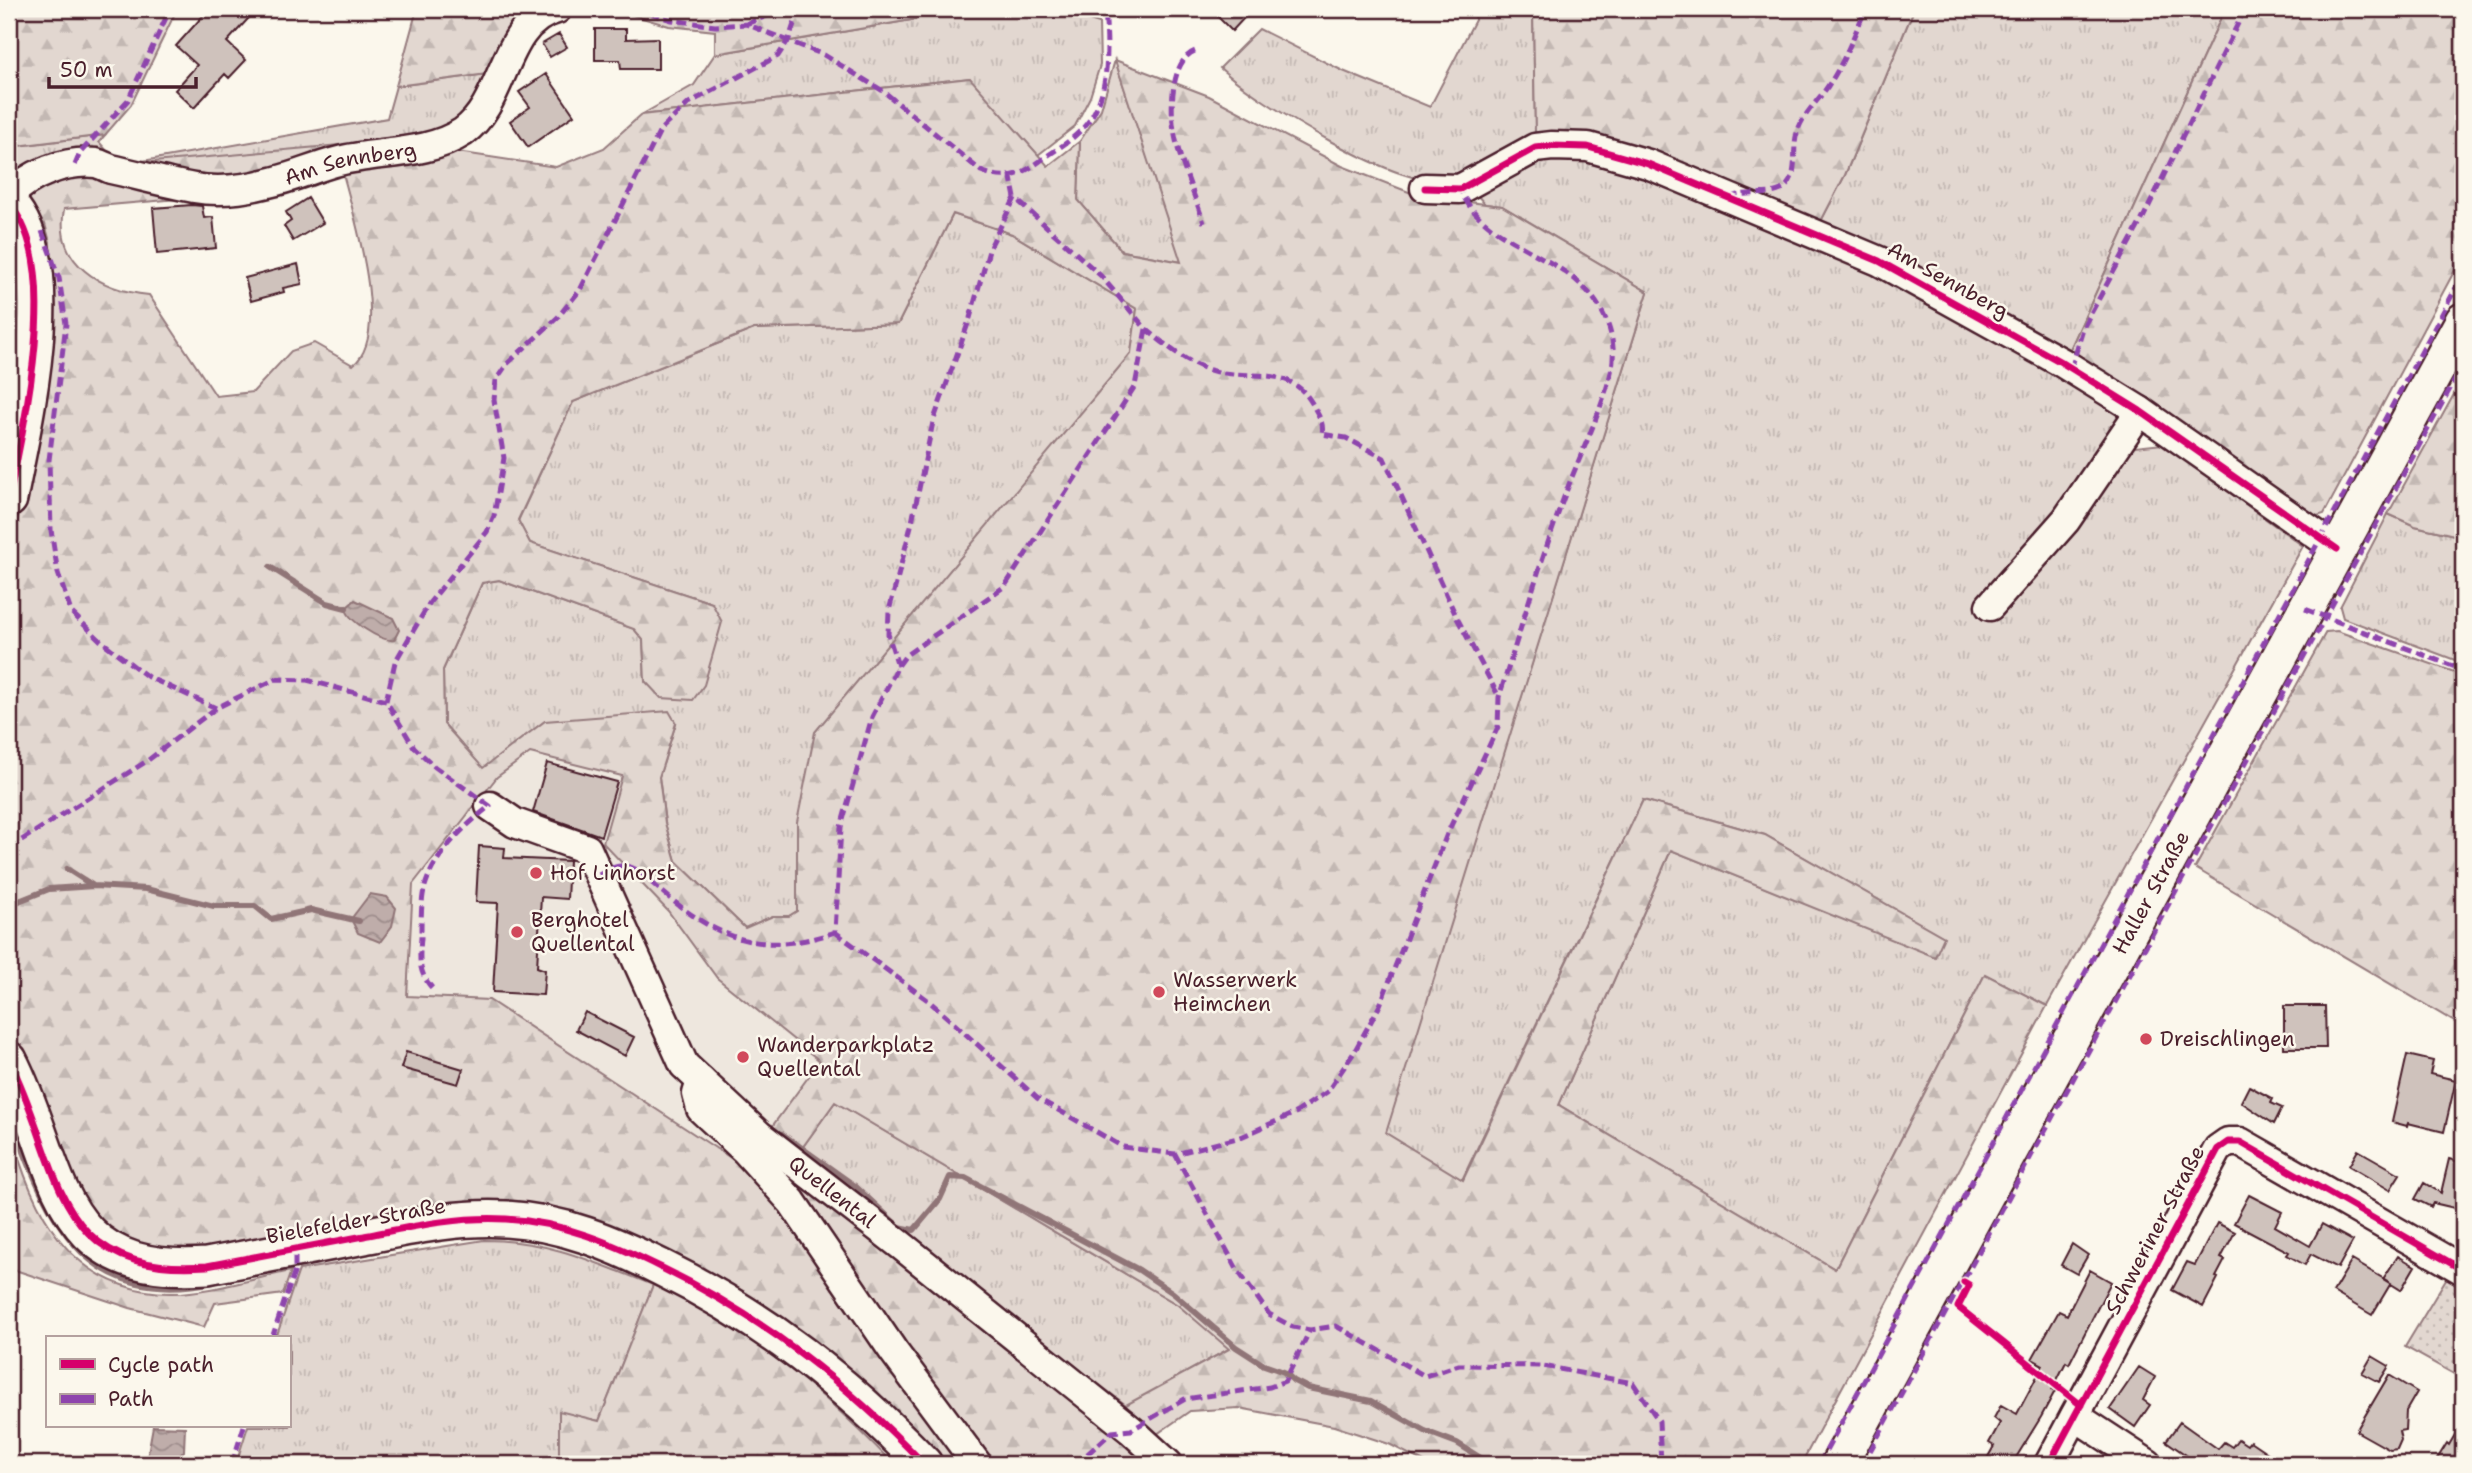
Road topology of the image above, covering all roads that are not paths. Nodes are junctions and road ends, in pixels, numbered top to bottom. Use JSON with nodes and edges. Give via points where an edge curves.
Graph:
{"nodes":[{"id":1,"x":557,"y":9,"type":"edge"},
{"id":2,"x":1425,"y":188,"type":"dead end"},
{"id":3,"x":9,"y":196,"type":"edge"},
{"id":4,"x":9,"y":205,"type":"edge"},
{"id":5,"x":2463,"y":321,"type":"edge"},
{"id":6,"x":2140,"y":411,"type":"junction"},
{"id":7,"x":9,"y":499,"type":"edge"},
{"id":8,"x":2337,"y":549,"type":"junction"},
{"id":9,"x":1990,"y":606,"type":"dead end"},
{"id":10,"x":490,"y":806,"type":"dead end"},
{"id":11,"x":9,"y":1060,"type":"edge"},
{"id":12,"x":701,"y":1081,"type":"junction"},
{"id":13,"x":2463,"y":1270,"type":"edge"},
{"id":14,"x":2075,"y":1416,"type":"junction"},
{"id":15,"x":924,"y":1464,"type":"edge"},
{"id":16,"x":977,"y":1464,"type":"edge"},
{"id":17,"x":1168,"y":1464,"type":"edge"},
{"id":18,"x":1839,"y":1464,"type":"edge"},
{"id":19,"x":2049,"y":1464,"type":"edge"},
{"id":20,"x":2148,"y":1464,"type":"edge"}],
"edges":[{"from":1,"to":3,"type":"street","name":"Am Sennberg","via":[[520,36],[480,117],[436,145],[340,161],[267,184],[230,189],[193,188],[96,163],[79,165],[44,172],[22,182]]},
{"from":2,"to":6,"type":"street","name":"Am Sennberg","via":[[1460,189],[1535,148],[1610,152],[1879,261]]},
{"from":4,"to":7,"type":"main road","via":[[18,215],[34,255],[39,309]]},
{"from":5,"to":8,"type":"main road","name":"Haller Straße"},
{"from":6,"to":8,"type":"street","name":"Am Sennberg"},
{"from":6,"to":9,"type":"street","via":[[2066,520]]},
{"from":8,"to":18,"type":"main road","name":"Haller Straße"},
{"from":10,"to":12,"type":"street","name":"Quellental","via":[[515,823],[587,849],[684,1065]]},
{"from":11,"to":15,"type":"main road","name":"Bielefelder Straße","via":[[64,1201],[84,1228],[110,1251],[172,1268],[207,1266],[457,1220],[505,1219],[560,1228],[610,1242],[760,1321],[855,1397]]},
{"from":12,"to":16,"type":"street","via":[[697,1094],[701,1109],[792,1202]]},
{"from":12,"to":17,"type":"street","name":"Quellental","via":[[759,1135],[968,1298]]},
{"from":13,"to":14,"type":"street","name":"Schweriner Straße","via":[[2241,1142],[2228,1142],[2218,1149]]},
{"from":14,"to":19,"type":"street","name":"Schweriner Straße"},
{"from":14,"to":20,"type":"street"}]}
